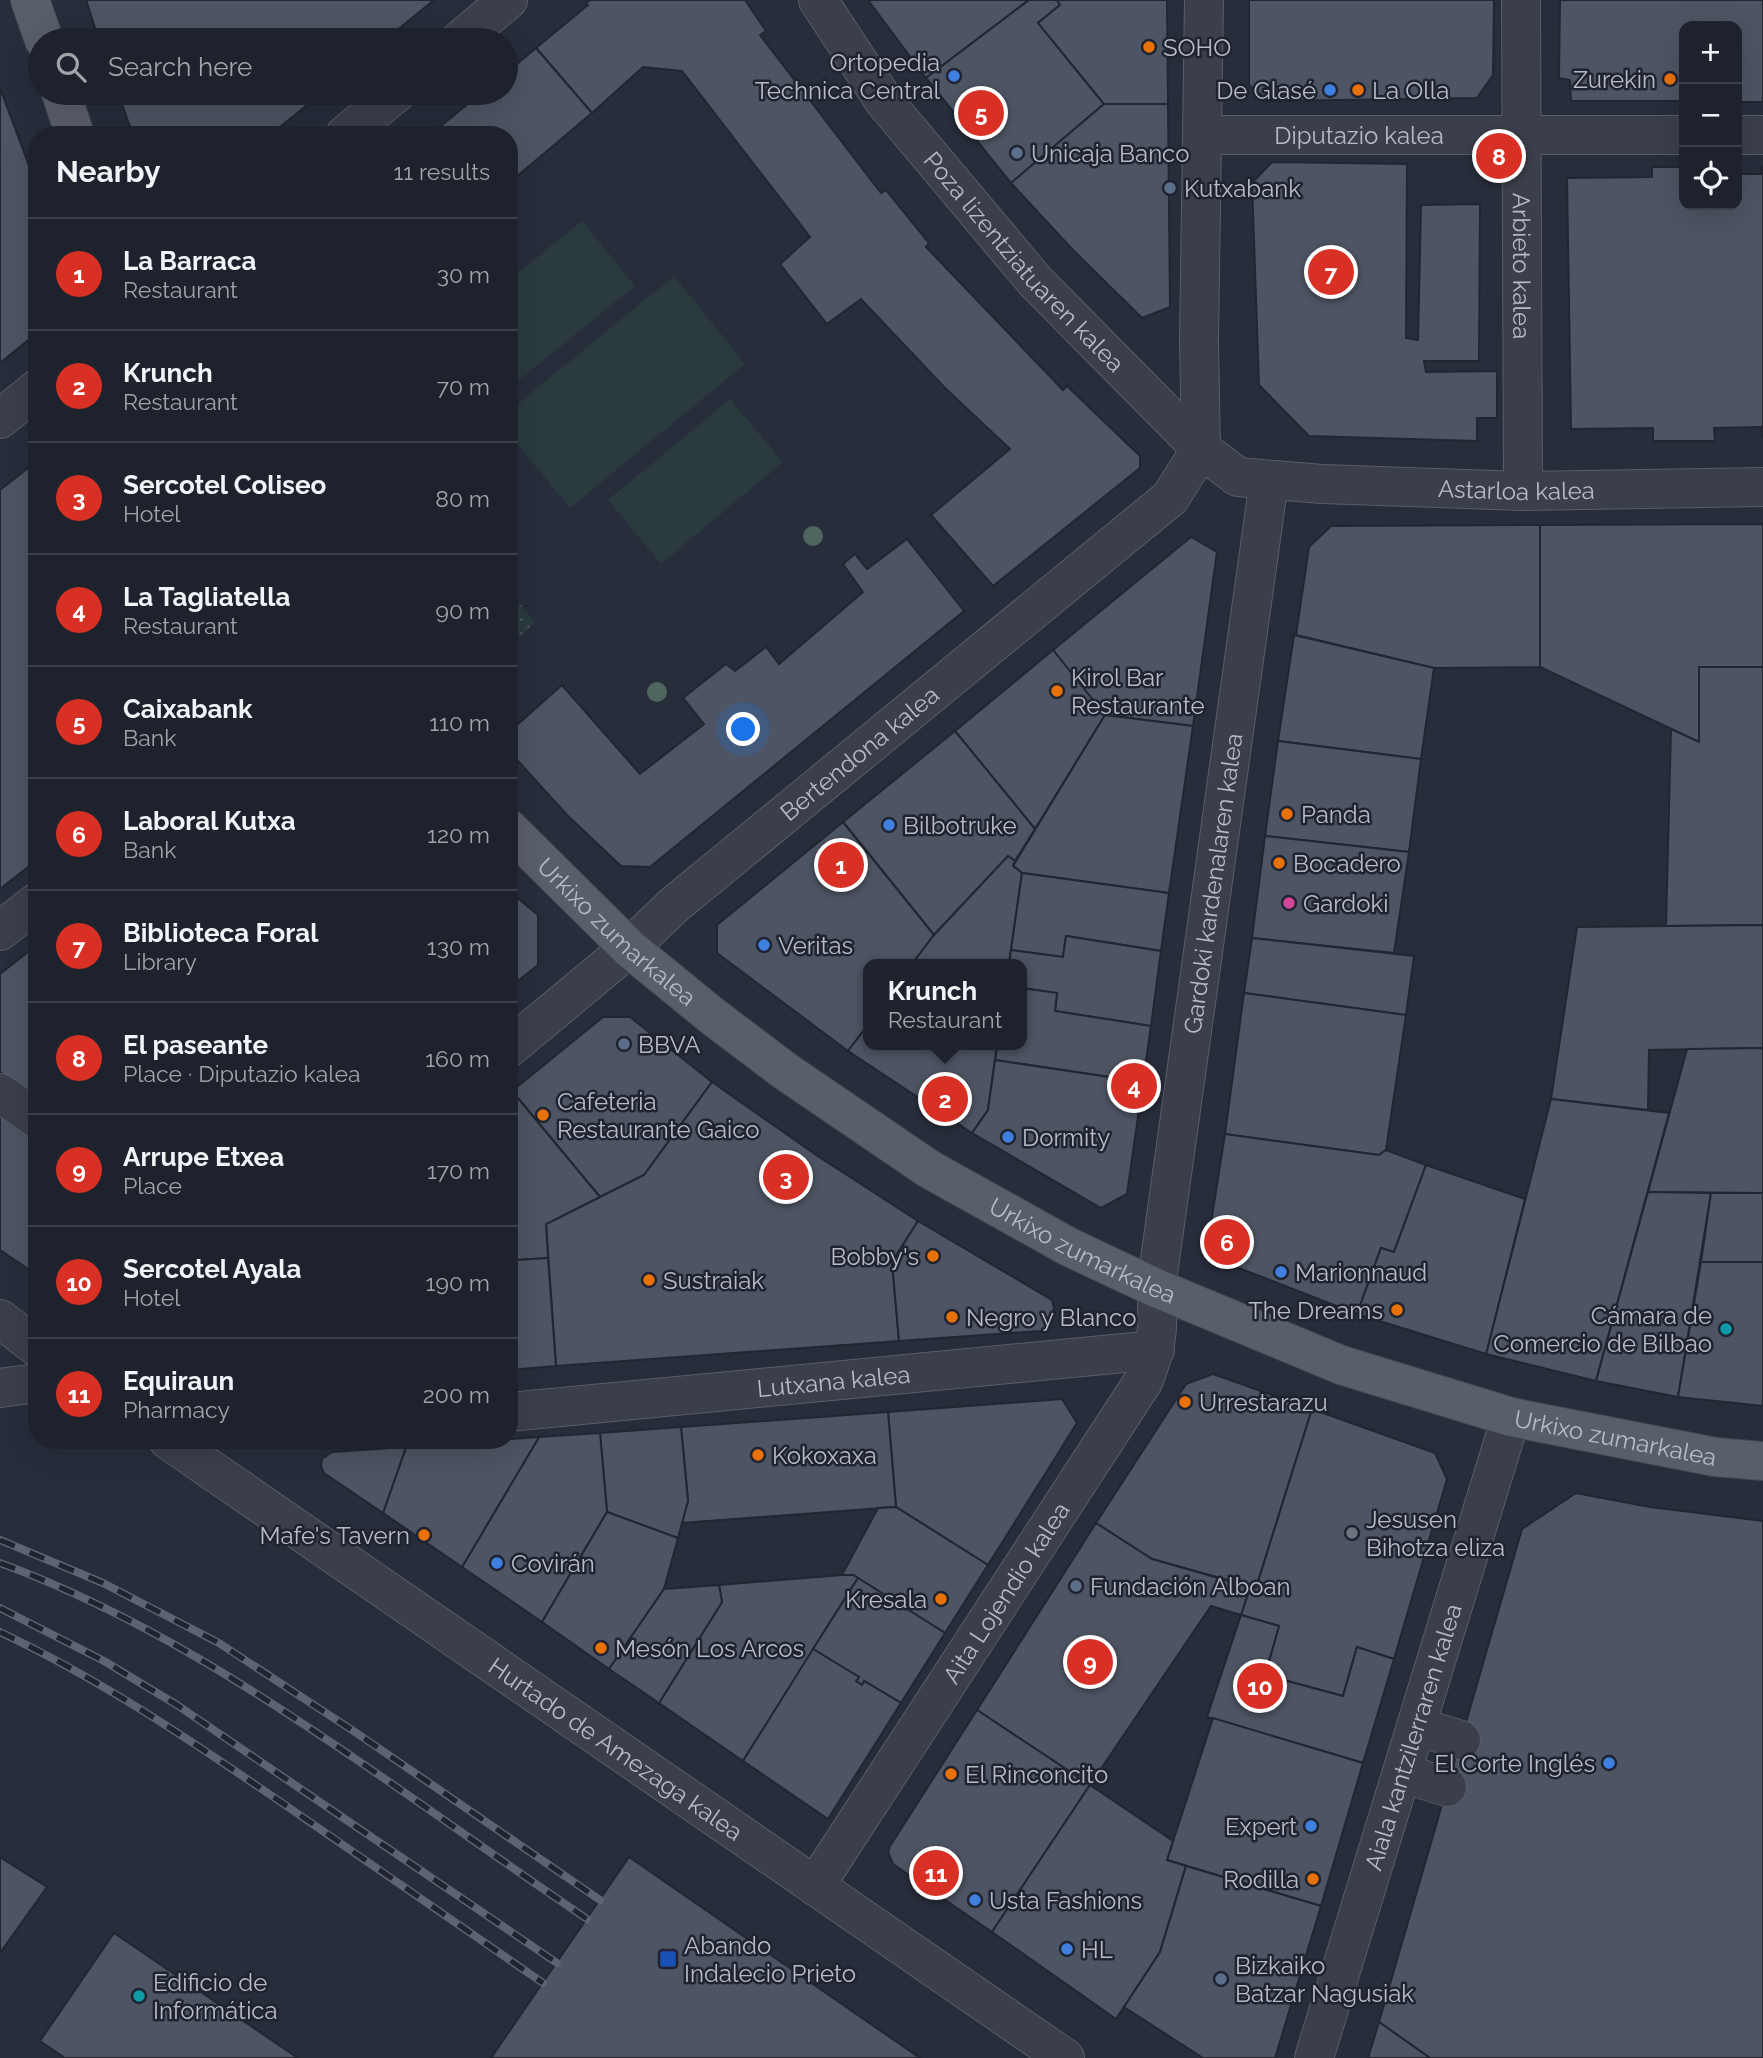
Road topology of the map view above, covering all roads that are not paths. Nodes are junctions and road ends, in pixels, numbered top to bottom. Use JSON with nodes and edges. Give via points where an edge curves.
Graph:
{"nodes":[{"id":1,"x":30,"y":0,"type":"edge"},
{"id":2,"x":508,"y":0,"type":"edge"},
{"id":3,"x":818,"y":0,"type":"edge"},
{"id":4,"x":1204,"y":0,"type":"edge"},
{"id":5,"x":1521,"y":0,"type":"edge"},
{"id":6,"x":40,"y":28,"type":"edge"},
{"id":7,"x":474,"y":28,"type":"edge"},
{"id":8,"x":65,"y":105,"type":"edge"},
{"id":9,"x":381,"y":105,"type":"edge"},
{"id":10,"x":72,"y":126,"type":"edge"},
{"id":11,"x":356,"y":126,"type":"edge"},
{"id":12,"x":1522,"y":134,"type":"junction"},
{"id":13,"x":1203,"y":135,"type":"junction"},
{"id":14,"x":1679,"y":135,"type":"edge"},
{"id":15,"x":1742,"y":135,"type":"edge"},
{"id":16,"x":1763,"y":135,"type":"edge"},
{"id":17,"x":28,"y":396,"type":"edge"},
{"id":18,"x":0,"y":419,"type":"edge"},
{"id":19,"x":1201,"y":449,"type":"junction"},
{"id":20,"x":1269,"y":481,"type":"junction"},
{"id":21,"x":1763,"y":487,"type":"edge"},
{"id":22,"x":1522,"y":491,"type":"junction"},
{"id":23,"x":518,"y":838,"type":"edge"},
{"id":24,"x":28,"y":909,"type":"edge"},
{"id":25,"x":0,"y":931,"type":"edge"},
{"id":26,"x":629,"y":948,"type":"junction"},
{"id":27,"x":518,"y":1040,"type":"edge"},
{"id":28,"x":0,"y":1093,"type":"edge"},
{"id":29,"x":28,"y":1113,"type":"edge"},
{"id":30,"x":1156,"y":1288,"type":"junction"},
{"id":31,"x":0,"y":1319,"type":"edge"},
{"id":32,"x":28,"y":1340,"type":"edge"},
{"id":33,"x":1155,"y":1350,"type":"junction"},
{"id":34,"x":28,"y":1384,"type":"edge"},
{"id":35,"x":0,"y":1388,"type":"edge"},
{"id":36,"x":518,"y":1411,"type":"edge"},
{"id":37,"x":1511,"y":1417,"type":"junction"},
{"id":38,"x":180,"y":1449,"type":"edge"},
{"id":39,"x":1763,"y":1461,"type":"edge"},
{"id":40,"x":1416,"y":1726,"type":"junction"},
{"id":41,"x":1461,"y":1740,"type":"dead end"},
{"id":42,"x":1402,"y":1773,"type":"junction"},
{"id":43,"x":1447,"y":1787,"type":"dead end"},
{"id":44,"x":815,"y":1886,"type":"junction"},
{"id":45,"x":1065,"y":2058,"type":"edge"},
{"id":46,"x":1314,"y":2058,"type":"edge"}],
"edges":[{"from":1,"to":6,"type":"main road"},
{"from":2,"to":7,"type":"street"},
{"from":3,"to":19,"type":"street","name":"Poza lizentziatuaren kalea","via":[[884,101],[1035,281]]},
{"from":4,"to":13,"type":"street"},
{"from":5,"to":12,"type":"street","name":"Arbieto kalea"},
{"from":8,"to":10,"type":"main road"},
{"from":9,"to":11,"type":"street"},
{"from":12,"to":13,"type":"street","name":"Diputazio kalea"},
{"from":12,"to":14,"type":"street","name":"Diputazio kalea"},
{"from":12,"to":22,"type":"street","name":"Arbieto kalea"},
{"from":13,"to":19,"type":"street"},
{"from":15,"to":16,"type":"street"},
{"from":17,"to":18,"type":"street"},
{"from":19,"to":20,"type":"street","name":"Poza lizentziatuaren kalea","via":[[1238,477]]},
{"from":19,"to":26,"type":"street","name":"Bertendona kalea","via":[[1170,498],[674,905]]},
{"from":20,"to":22,"type":"street","name":"Astarloa kalea"},
{"from":20,"to":30,"type":"street","name":"Gardoki kardenalaren kalea"},
{"from":21,"to":22,"type":"street","name":"Astarloa kalea"},
{"from":23,"to":26,"type":"main road","name":"Urkixo zumarkalea"},
{"from":24,"to":25,"type":"street"},
{"from":26,"to":27,"type":"street","name":"Bertendona kalea"},
{"from":26,"to":30,"type":"main road","name":"Urkixo zumarkalea","via":[[785,1071],[929,1169],[1069,1247]]},
{"from":28,"to":29,"type":"street"},
{"from":30,"to":33,"type":"street","name":"Aita Lojendio kalea"},
{"from":30,"to":37,"type":"main road","name":"Urkixo zumarkalea","via":[[1341,1365]]},
{"from":31,"to":32,"type":"street"},
{"from":33,"to":36,"type":"street","name":"Lutxana kalea"},
{"from":33,"to":44,"type":"street","name":"Aita Lojendio kalea","via":[[1144,1380]]},
{"from":34,"to":35,"type":"street"},
{"from":37,"to":39,"type":"main road","name":"Urkixo zumarkalea","via":[[1715,1457]]},
{"from":37,"to":40,"type":"street","name":"Aiala kantzilerraren kalea"},
{"from":38,"to":44,"type":"street","name":"Hurtado de Amezaga kalea"},
{"from":40,"to":41,"type":"street"},
{"from":40,"to":42,"type":"street","name":"Aiala kantzilerraren kalea"},
{"from":42,"to":43,"type":"street"},
{"from":42,"to":46,"type":"street","name":"Aiala kantzilerraren kalea"},
{"from":44,"to":45,"type":"street","name":"Hurtado de Amezaga kalea"}]}
